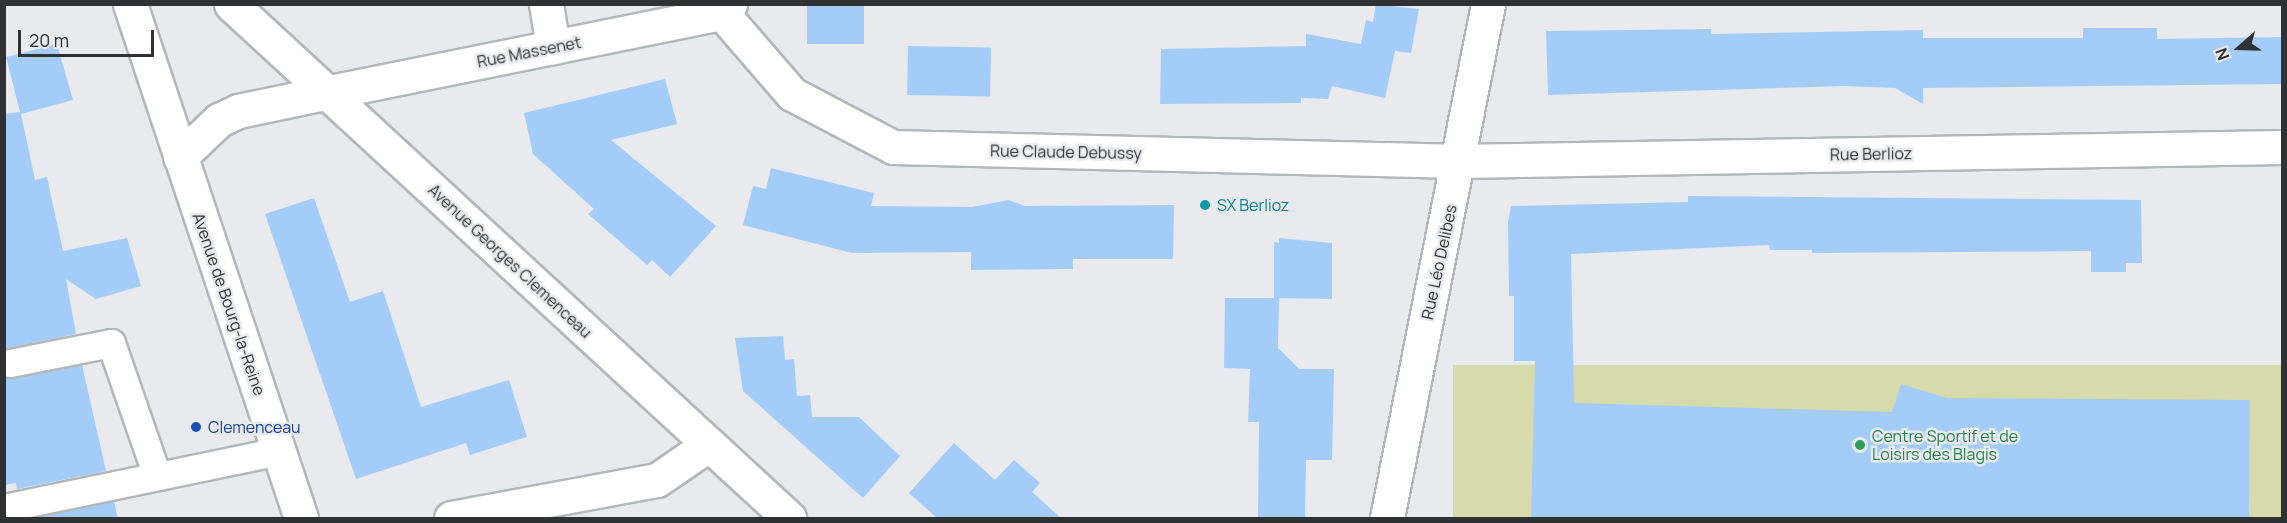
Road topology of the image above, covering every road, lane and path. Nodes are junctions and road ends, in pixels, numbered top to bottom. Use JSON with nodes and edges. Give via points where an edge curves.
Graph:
{"nodes":[{"id":1,"x":130,"y":4,"type":"edge"},
{"id":2,"x":231,"y":4,"type":"edge"},
{"id":3,"x":546,"y":4,"type":"edge"},
{"id":4,"x":1488,"y":4,"type":"edge"},
{"id":5,"x":726,"y":9,"type":"edge"},
{"id":6,"x":554,"y":47,"type":"junction"},
{"id":7,"x":325,"y":93,"type":"junction"},
{"id":8,"x":2283,"y":147,"type":"edge"},
{"id":9,"x":180,"y":157,"type":"junction"},
{"id":10,"x":1460,"y":161,"type":"junction"},
{"id":11,"x":10,"y":363,"type":"dead end"},
{"id":12,"x":708,"y":445,"type":"junction"},
{"id":13,"x":279,"y":451,"type":"junction"},
{"id":14,"x":157,"y":476,"type":"junction"},
{"id":15,"x":4,"y":508,"type":"edge"},
{"id":16,"x":301,"y":519,"type":"edge"},
{"id":17,"x":451,"y":519,"type":"edge"},
{"id":18,"x":789,"y":519,"type":"edge"},
{"id":19,"x":1386,"y":519,"type":"edge"}],
"edges":[{"from":1,"to":9,"type":"street","name":"Avenue de Bourg-la-Reine"},
{"from":2,"to":7,"type":"street","name":"Avenue Georges Clemenceau"},
{"from":3,"to":6,"type":"street"},
{"from":4,"to":10,"type":"street","name":"Rue Léo Delibes"},
{"from":5,"to":6,"type":"street","name":"Rue Massenet"},
{"from":5,"to":10,"type":"street","name":"Rue Claude Debussy","via":[[792,94],[893,147]]},
{"from":6,"to":7,"type":"street","name":"Rue Massenet"},
{"from":7,"to":9,"type":"street","via":[[238,111],[219,120]]},
{"from":7,"to":12,"type":"street","name":"Avenue Georges Clemenceau"},
{"from":8,"to":10,"type":"street","name":"Rue Berlioz"},
{"from":9,"to":13,"type":"street","name":"Avenue de Bourg-la-Reine"},
{"from":10,"to":19,"type":"street","name":"Rue Léo Delibes"},
{"from":11,"to":14,"type":"lane","via":[[111,343]]},
{"from":12,"to":17,"type":"street","via":[[657,480]]},
{"from":12,"to":18,"type":"street","name":"Avenue Georges Clemenceau"},
{"from":13,"to":14,"type":"lane"},
{"from":13,"to":16,"type":"street","name":"Avenue de Bourg-la-Reine"},
{"from":14,"to":15,"type":"lane"}]}
